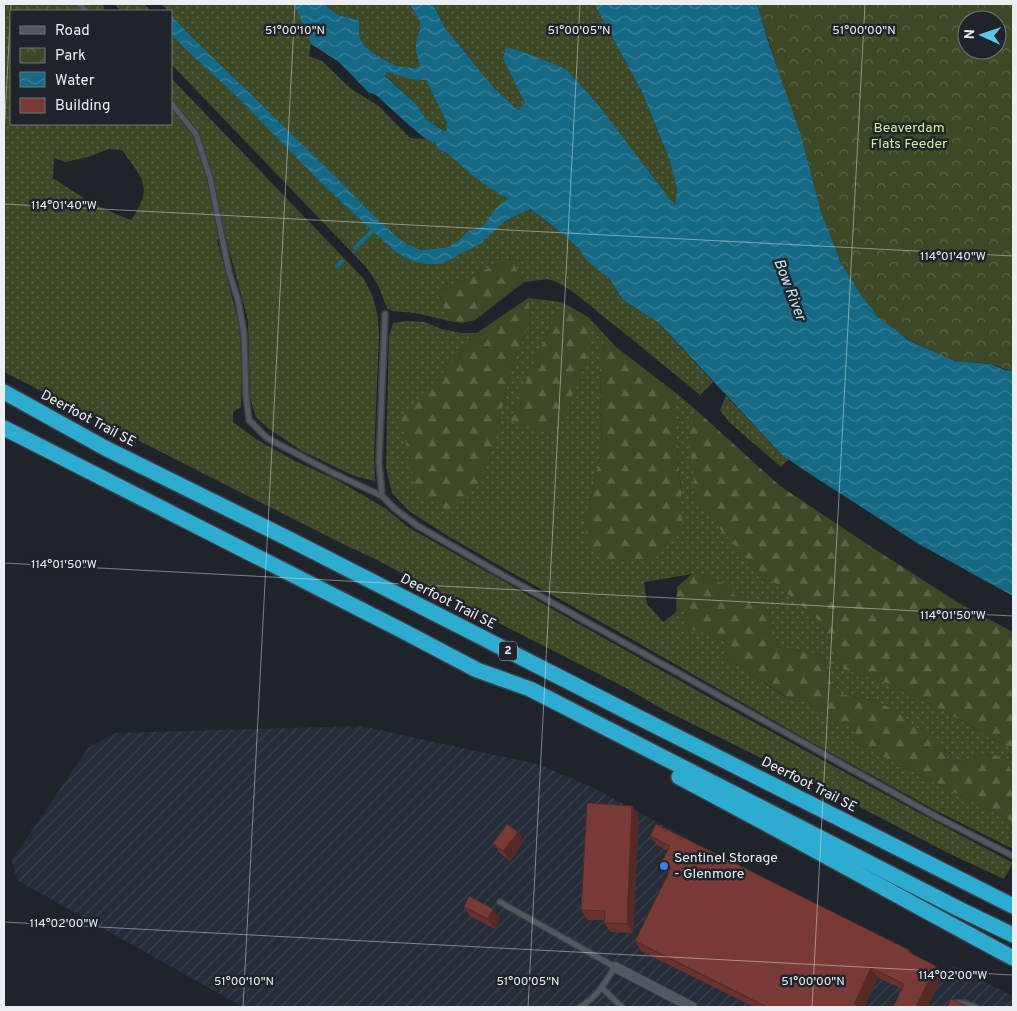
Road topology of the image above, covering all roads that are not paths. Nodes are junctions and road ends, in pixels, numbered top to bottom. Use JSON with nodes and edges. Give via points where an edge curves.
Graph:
{"nodes":[{"id":1,"x":172,"y":104,"type":"edge"},
{"id":2,"x":385,"y":314,"type":"dead end"},
{"id":3,"x":4,"y":392,"type":"edge"},
{"id":4,"x":4,"y":428,"type":"edge"},
{"id":5,"x":382,"y":496,"type":"junction"},
{"id":6,"x":477,"y":670,"type":"junction"},
{"id":7,"x":1013,"y":856,"type":"edge"},
{"id":8,"x":500,"y":902,"type":"dead end"},
{"id":9,"x":1013,"y":906,"type":"edge"},
{"id":10,"x":1013,"y":935,"type":"edge"},
{"id":11,"x":1013,"y":958,"type":"edge"},
{"id":12,"x":615,"y":967,"type":"junction"},
{"id":13,"x":602,"y":988,"type":"junction"},
{"id":14,"x":580,"y":1007,"type":"edge"},
{"id":15,"x":622,"y":1007,"type":"edge"},
{"id":16,"x":692,"y":1007,"type":"edge"},
{"id":17,"x":952,"y":1007,"type":"edge"},
{"id":18,"x":975,"y":1007,"type":"edge"}],
"edges":[{"from":1,"to":5,"type":"lane","via":[[196,134],[210,178],[244,334],[249,420],[267,438]]},
{"from":2,"to":5,"type":"lane","via":[[379,462]]},
{"from":3,"to":9,"type":"highway","name":"Deerfoot Trail SE","number":"2","via":[[105,448]]},
{"from":4,"to":6,"type":"highway","number":"2"},
{"from":5,"to":7,"type":"lane","via":[[418,526],[467,554],[937,817]]},
{"from":6,"to":10,"type":"highway","number":"2","via":[[530,690]]},
{"from":6,"to":11,"type":"highway"},
{"from":8,"to":12,"type":"lane"},
{"from":12,"to":13,"type":"lane"},
{"from":12,"to":16,"type":"street"},
{"from":13,"to":14,"type":"lane"},
{"from":13,"to":15,"type":"lane"},
{"from":17,"to":18,"type":"lane","via":[[956,1002]]}]}
